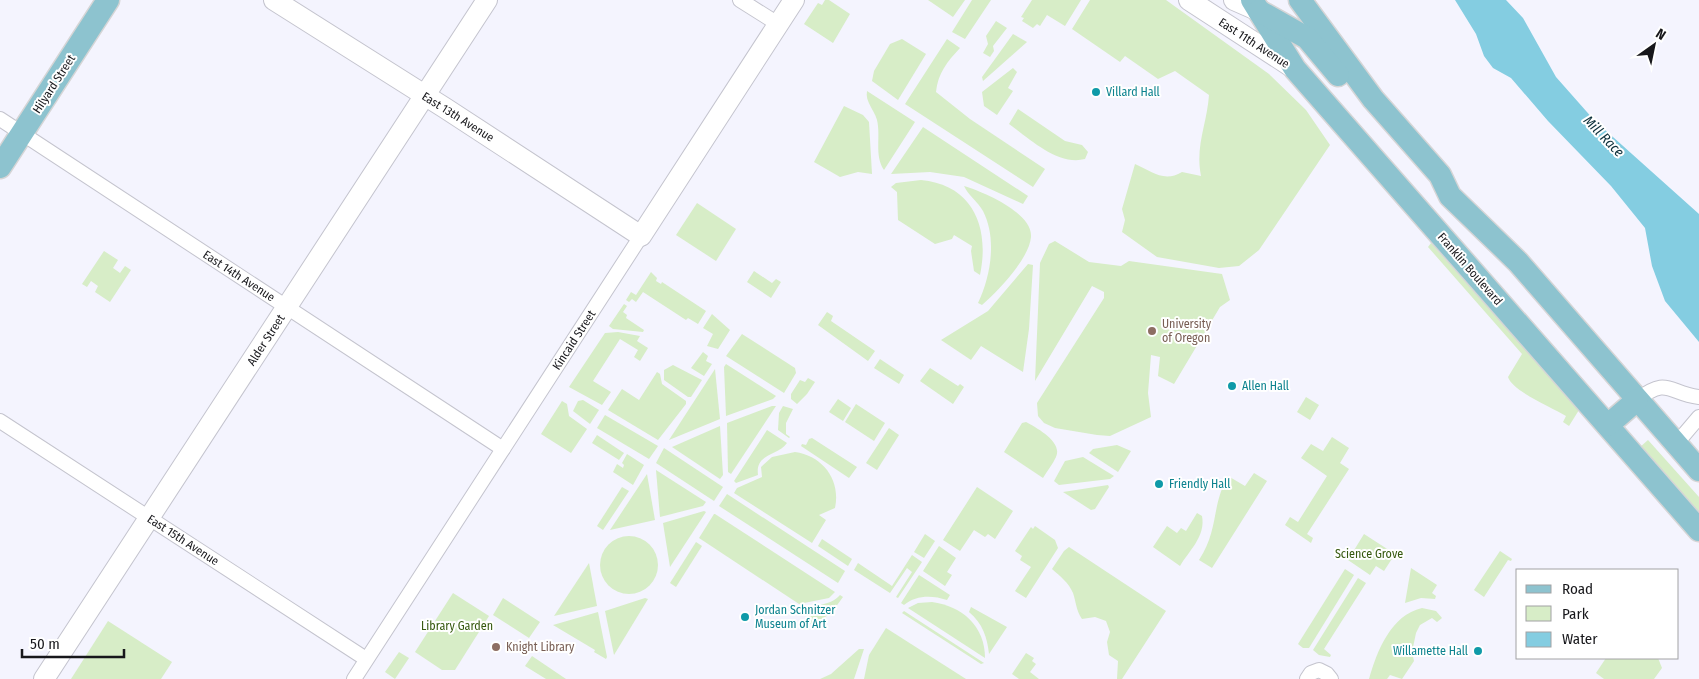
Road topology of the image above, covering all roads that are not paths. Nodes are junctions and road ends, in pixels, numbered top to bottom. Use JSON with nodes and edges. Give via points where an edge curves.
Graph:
{"nodes":[{"id":1,"x":108,"y":0,"type":"edge"},
{"id":2,"x":274,"y":0,"type":"edge"},
{"id":3,"x":487,"y":0,"type":"edge"},
{"id":4,"x":740,"y":0,"type":"edge"},
{"id":5,"x":794,"y":0,"type":"edge"},
{"id":6,"x":1189,"y":0,"type":"edge"},
{"id":7,"x":1234,"y":0,"type":"edge"},
{"id":8,"x":1300,"y":0,"type":"edge"},
{"id":9,"x":1255,"y":6,"type":"edge"},
{"id":10,"x":778,"y":24,"type":"junction"},
{"id":11,"x":1294,"y":69,"type":"junction"},
{"id":12,"x":426,"y":97,"type":"junction"},
{"id":13,"x":0,"y":119,"type":"edge"},
{"id":14,"x":22,"y":134,"type":"junction"},
{"id":15,"x":0,"y":167,"type":"edge"},
{"id":16,"x":1450,"y":196,"type":"junction"},
{"id":17,"x":640,"y":236,"type":"junction"},
{"id":18,"x":287,"y":308,"type":"junction"},
{"id":19,"x":1699,"y":397,"type":"edge"},
{"id":20,"x":1637,"y":400,"type":"junction"},
{"id":21,"x":1699,"y":417,"type":"edge"},
{"id":22,"x":0,"y":421,"type":"edge"},
{"id":23,"x":1608,"y":425,"type":"junction"},
{"id":24,"x":1676,"y":444,"type":"junction"},
{"id":25,"x":503,"y":449,"type":"junction"},
{"id":26,"x":1699,"y":470,"type":"edge"},
{"id":27,"x":150,"y":518,"type":"junction"},
{"id":28,"x":1699,"y":530,"type":"edge"},
{"id":29,"x":366,"y":659,"type":"junction"},
{"id":30,"x":44,"y":679,"type":"edge"},
{"id":31,"x":354,"y":679,"type":"edge"},
{"id":32,"x":1307,"y":679,"type":"edge"},
{"id":33,"x":1330,"y":679,"type":"edge"}],
"edges":[{"from":1,"to":14,"type":"main road","name":"Hilyard Street"},
{"from":2,"to":12,"type":"street","name":"East 13th Avenue"},
{"from":3,"to":12,"type":"street","name":"Alder Street"},
{"from":4,"to":10,"type":"street"},
{"from":5,"to":10,"type":"street","name":"Kincaid Street"},
{"from":6,"to":11,"type":"street","name":"East 11th Avenue"},
{"from":7,"to":9,"type":"street","name":"East 11th Avenue"},
{"from":8,"to":16,"type":"main road","via":[[1374,99],[1440,175]]},
{"from":9,"to":11,"type":"main road","name":"Franklin Boulevard"},
{"from":9,"to":16,"type":"main road","via":[[1307,38],[1377,126],[1428,181]]},
{"from":10,"to":17,"type":"street","name":"Kincaid Street"},
{"from":11,"to":23,"type":"main road","name":"Franklin Boulevard"},
{"from":12,"to":17,"type":"street","name":"East 13th Avenue"},
{"from":12,"to":18,"type":"street","name":"Alder Street"},
{"from":13,"to":14,"type":"street","name":"East 14th Avenue"},
{"from":14,"to":15,"type":"main road","name":"Hilyard Street"},
{"from":14,"to":18,"type":"street","name":"East 14th Avenue"},
{"from":16,"to":20,"type":"main road","via":[[1507,250]]},
{"from":17,"to":25,"type":"street","name":"Kincaid Street"},
{"from":18,"to":25,"type":"street","name":"East 14th Avenue"},
{"from":18,"to":27,"type":"street","name":"Alder Street"},
{"from":19,"to":20,"type":"street","via":[[1664,387],[1651,390]]},
{"from":20,"to":23,"type":"main road"},
{"from":20,"to":24,"type":"main road"},
{"from":21,"to":24,"type":"street"},
{"from":22,"to":27,"type":"street","name":"East 15th Avenue"},
{"from":23,"to":28,"type":"main road","name":"Franklin Boulevard"},
{"from":24,"to":26,"type":"main road"},
{"from":25,"to":29,"type":"street","name":"Kincaid Street"},
{"from":27,"to":29,"type":"street","name":"East 15th Avenue"},
{"from":27,"to":30,"type":"street","name":"Alder Street"},
{"from":29,"to":31,"type":"street","name":"Kincaid Street"},
{"from":32,"to":33,"type":"street","via":[[1319,670]]}]}
